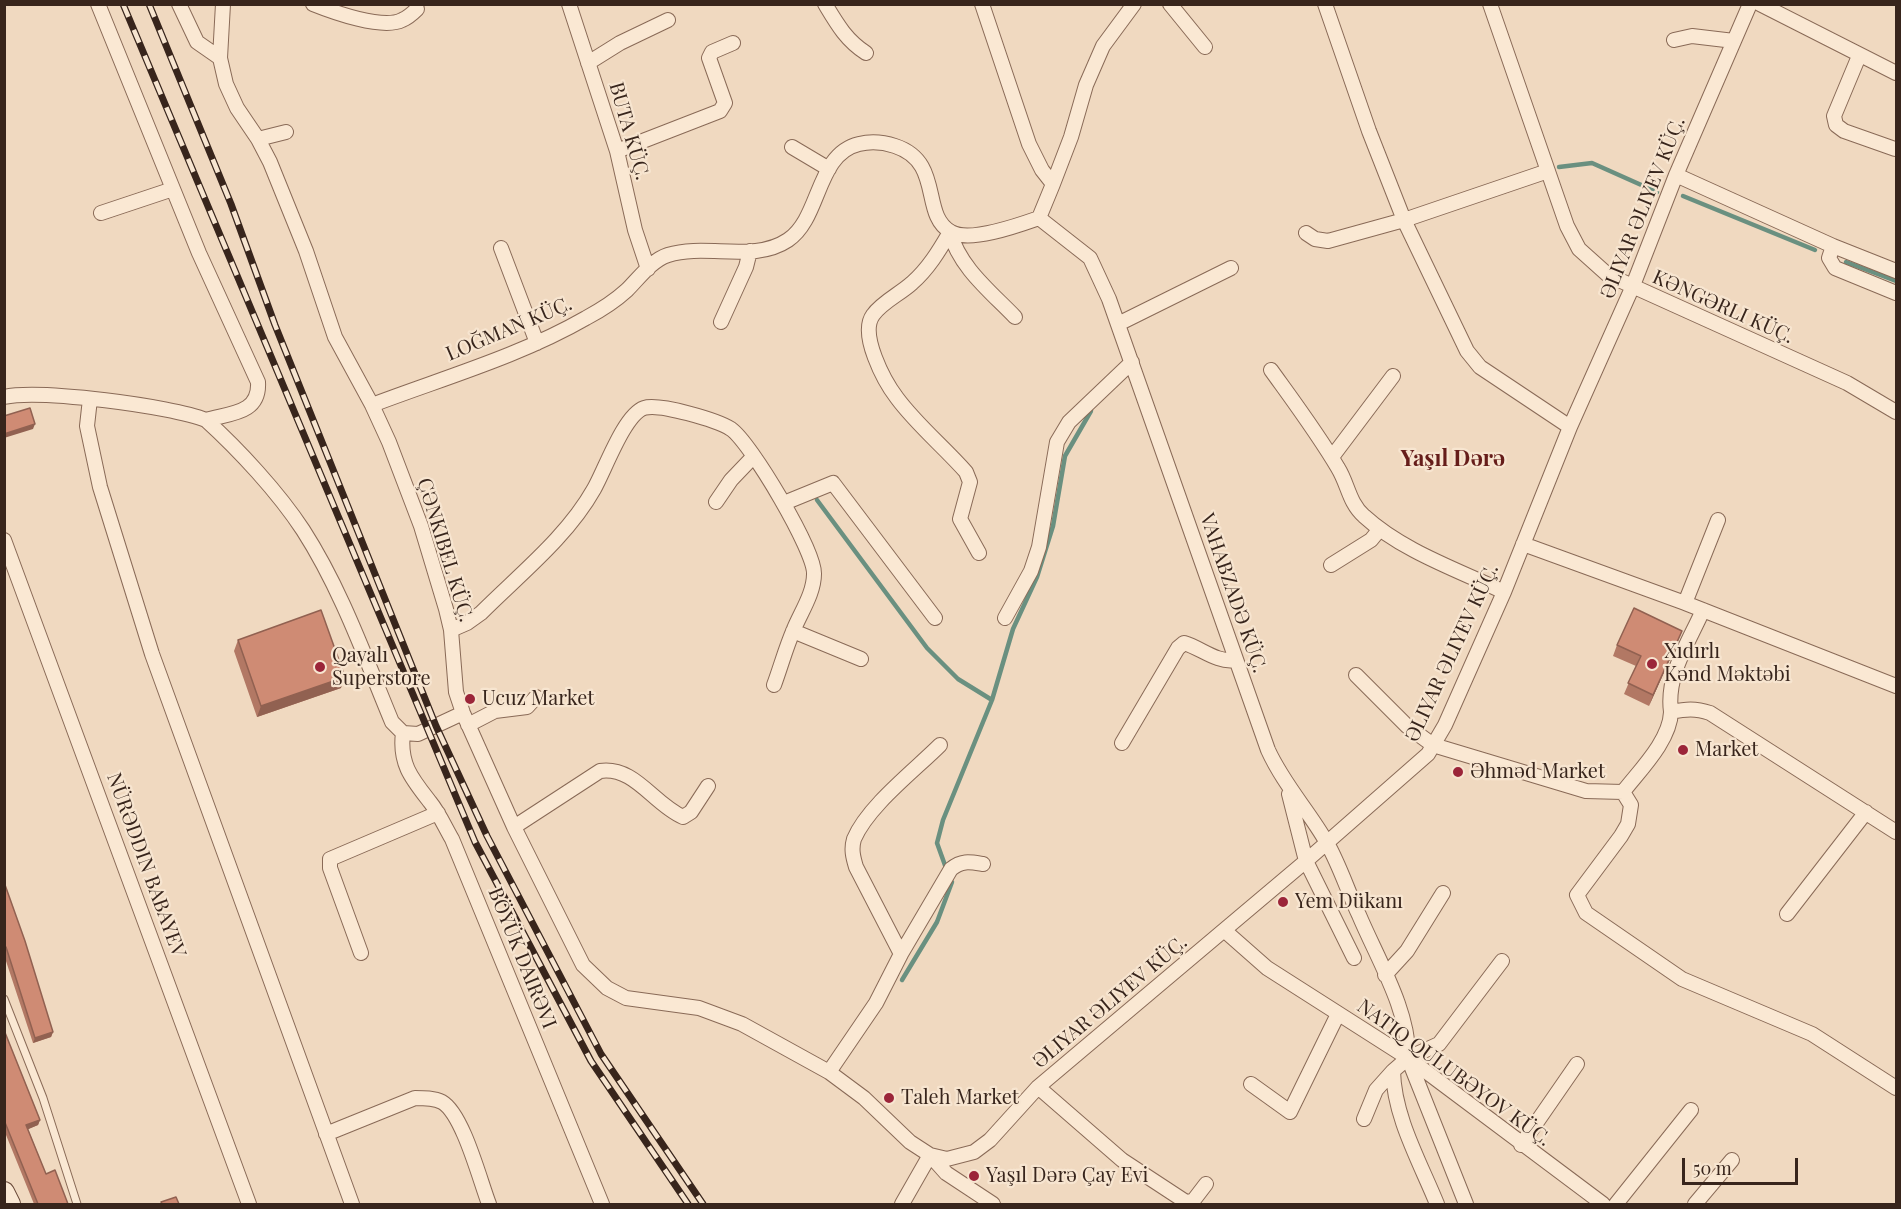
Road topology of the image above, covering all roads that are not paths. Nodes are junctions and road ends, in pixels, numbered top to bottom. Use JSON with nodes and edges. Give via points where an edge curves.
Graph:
{"nodes":[{"id":1,"x":98,"y":4,"type":"edge"},
{"id":2,"x":179,"y":4,"type":"edge"},
{"id":3,"x":223,"y":4,"type":"edge"},
{"id":4,"x":313,"y":4,"type":"edge"},
{"id":5,"x":569,"y":4,"type":"edge"},
{"id":6,"x":825,"y":4,"type":"edge"},
{"id":7,"x":982,"y":4,"type":"edge"},
{"id":8,"x":1134,"y":4,"type":"edge"},
{"id":9,"x":1170,"y":4,"type":"edge"},
{"id":10,"x":1325,"y":4,"type":"edge"},
{"id":11,"x":1490,"y":4,"type":"edge"},
{"id":12,"x":1750,"y":4,"type":"edge"},
{"id":13,"x":1760,"y":4,"type":"edge"},
{"id":14,"x":417,"y":9,"type":"dead end"},
{"id":15,"x":668,"y":20,"type":"dead end"},
{"id":16,"x":1674,"y":40,"type":"dead end"},
{"id":17,"x":1734,"y":41,"type":"junction"},
{"id":18,"x":733,"y":43,"type":"dead end"},
{"id":19,"x":1205,"y":47,"type":"dead end"},
{"id":20,"x":866,"y":53,"type":"dead end"},
{"id":21,"x":1859,"y":56,"type":"junction"},
{"id":22,"x":220,"y":58,"type":"junction"},
{"id":23,"x":588,"y":63,"type":"junction"},
{"id":24,"x":1896,"y":73,"type":"edge"},
{"id":25,"x":286,"y":132,"type":"dead end"},
{"id":26,"x":258,"y":139,"type":"junction"},
{"id":27,"x":792,"y":147,"type":"dead end"},
{"id":28,"x":1895,"y":149,"type":"edge"},
{"id":29,"x":617,"y":151,"type":"junction"},
{"id":30,"x":829,"y":169,"type":"junction"},
{"id":31,"x":1548,"y":171,"type":"junction"},
{"id":32,"x":1676,"y":176,"type":"junction"},
{"id":33,"x":1053,"y":184,"type":"junction"},
{"id":34,"x":173,"y":189,"type":"junction"},
{"id":35,"x":101,"y":213,"type":"dead end"},
{"id":36,"x":1039,"y":218,"type":"junction"},
{"id":37,"x":1404,"y":220,"type":"junction"},
{"id":38,"x":950,"y":232,"type":"junction"},
{"id":39,"x":1306,"y":233,"type":"dead end"},
{"id":40,"x":1833,"y":246,"type":"junction"},
{"id":41,"x":501,"y":248,"type":"dead end"},
{"id":42,"x":750,"y":250,"type":"junction"},
{"id":43,"x":648,"y":268,"type":"junction"},
{"id":44,"x":1232,"y":268,"type":"dead end"},
{"id":45,"x":1896,"y":271,"type":"edge"},
{"id":46,"x":1632,"y":288,"type":"junction"},
{"id":47,"x":1896,"y":293,"type":"edge"},
{"id":48,"x":1015,"y":317,"type":"dead end"},
{"id":49,"x":721,"y":322,"type":"dead end"},
{"id":50,"x":1118,"y":324,"type":"junction"},
{"id":51,"x":537,"y":343,"type":"junction"},
{"id":52,"x":1132,"y":362,"type":"junction"},
{"id":53,"x":1271,"y":370,"type":"dead end"},
{"id":54,"x":1393,"y":376,"type":"dead end"},
{"id":55,"x":4,"y":397,"type":"edge"},
{"id":56,"x":90,"y":399,"type":"junction"},
{"id":57,"x":372,"y":405,"type":"junction"},
{"id":58,"x":1896,"y":412,"type":"edge"},
{"id":59,"x":206,"y":420,"type":"junction"},
{"id":60,"x":1570,"y":427,"type":"junction"},
{"id":61,"x":753,"y":457,"type":"junction"},
{"id":62,"x":1332,"y":457,"type":"junction"},
{"id":63,"x":716,"y":502,"type":"dead end"},
{"id":64,"x":783,"y":503,"type":"junction"},
{"id":65,"x":1718,"y":519,"type":"dead end"},
{"id":66,"x":1380,"y":529,"type":"junction"},
{"id":67,"x":4,"y":540,"type":"edge"},
{"id":68,"x":1523,"y":544,"type":"junction"},
{"id":69,"x":979,"y":553,"type":"dead end"},
{"id":70,"x":1330,"y":565,"type":"dead end"},
{"id":71,"x":1504,"y":592,"type":"junction"},
{"id":72,"x":1685,"y":603,"type":"junction"},
{"id":73,"x":1703,"y":610,"type":"junction"},
{"id":74,"x":934,"y":618,"type":"dead end"},
{"id":75,"x":1005,"y":618,"type":"dead end"},
{"id":76,"x":451,"y":630,"type":"junction"},
{"id":77,"x":793,"y":631,"type":"junction"},
{"id":78,"x":861,"y":659,"type":"dead end"},
{"id":79,"x":1235,"y":660,"type":"junction"},
{"id":80,"x":1356,"y":675,"type":"dead end"},
{"id":81,"x":774,"y":685,"type":"dead end"},
{"id":82,"x":1896,"y":686,"type":"edge"},
{"id":83,"x":536,"y":697,"type":"dead end"},
{"id":84,"x":1671,"y":712,"type":"junction"},
{"id":85,"x":466,"y":719,"type":"junction"},
{"id":86,"x":403,"y":733,"type":"junction"},
{"id":87,"x":1122,"y":743,"type":"dead end"},
{"id":88,"x":940,"y":745,"type":"dead end"},
{"id":89,"x":1433,"y":745,"type":"junction"},
{"id":90,"x":708,"y":786,"type":"dead end"},
{"id":91,"x":1287,"y":786,"type":"junction"},
{"id":92,"x":1623,"y":792,"type":"junction"},
{"id":93,"x":1866,"y":812,"type":"junction"},
{"id":94,"x":438,"y":813,"type":"junction"},
{"id":95,"x":514,"y":827,"type":"junction"},
{"id":96,"x":1896,"y":832,"type":"edge"},
{"id":97,"x":1327,"y":843,"type":"junction"},
{"id":98,"x":1306,"y":861,"type":"junction"},
{"id":99,"x":983,"y":864,"type":"dead end"},
{"id":100,"x":1443,"y":893,"type":"dead end"},
{"id":101,"x":1787,"y":914,"type":"dead end"},
{"id":102,"x":1225,"y":931,"type":"junction"},
{"id":103,"x":361,"y":953,"type":"dead end"},
{"id":104,"x":902,"y":954,"type":"junction"},
{"id":105,"x":1354,"y":958,"type":"dead end"},
{"id":106,"x":1502,"y":961,"type":"dead end"},
{"id":107,"x":1385,"y":975,"type":"junction"},
{"id":108,"x":4,"y":999,"type":"edge"},
{"id":109,"x":1338,"y":1014,"type":"junction"},
{"id":110,"x":1407,"y":1058,"type":"junction"},
{"id":111,"x":1577,"y":1064,"type":"dead end"},
{"id":112,"x":1393,"y":1071,"type":"junction"},
{"id":113,"x":829,"y":1072,"type":"junction"},
{"id":114,"x":1251,"y":1084,"type":"dead end"},
{"id":115,"x":1038,"y":1087,"type":"junction"},
{"id":116,"x":1896,"y":1088,"type":"edge"},
{"id":117,"x":1690,"y":1110,"type":"dead end"},
{"id":118,"x":1364,"y":1119,"type":"dead end"},
{"id":119,"x":326,"y":1134,"type":"junction"},
{"id":120,"x":1521,"y":1145,"type":"junction"},
{"id":121,"x":930,"y":1155,"type":"junction"},
{"id":122,"x":1732,"y":1160,"type":"dead end"},
{"id":123,"x":1206,"y":1184,"type":"dead end"},
{"id":124,"x":4,"y":1192,"type":"edge"},
{"id":125,"x":10,"y":1204,"type":"edge"},
{"id":126,"x":77,"y":1204,"type":"edge"},
{"id":127,"x":249,"y":1204,"type":"edge"},
{"id":128,"x":352,"y":1204,"type":"edge"},
{"id":129,"x":489,"y":1204,"type":"edge"},
{"id":130,"x":602,"y":1204,"type":"edge"},
{"id":131,"x":902,"y":1204,"type":"edge"},
{"id":132,"x":993,"y":1204,"type":"edge"},
{"id":133,"x":1437,"y":1204,"type":"edge"},
{"id":134,"x":1466,"y":1204,"type":"edge"},
{"id":135,"x":1603,"y":1204,"type":"edge"},
{"id":136,"x":1616,"y":1204,"type":"edge"},
{"id":137,"x":1695,"y":1204,"type":"edge"}],
"edges":[{"from":1,"to":34,"type":"street"},
{"from":2,"to":22,"type":"street","via":[[197,42]]},
{"from":3,"to":22,"type":"street","name":"ÇƏNKIBEL KÜÇ."},
{"from":4,"to":14,"type":"street","via":[[390,23],[401,21]]},
{"from":5,"to":23,"type":"street","name":"BUTA KÜÇ."},
{"from":6,"to":20,"type":"street","via":[[841,31]]},
{"from":7,"to":33,"type":"street","via":[[1029,144]]},
{"from":8,"to":33,"type":"street","via":[[1103,46]]},
{"from":9,"to":19,"type":"street"},
{"from":10,"to":37,"type":"street"},
{"from":11,"to":31,"type":"street","name":"KƏNGƏRLI KÜÇ."},
{"from":12,"to":17,"type":"street","name":"ƏLIYAR ƏLIYEV KÜÇ."},
{"from":13,"to":21,"type":"street"},
{"from":15,"to":23,"type":"street"},
{"from":16,"to":17,"type":"street","via":[[1692,36]]},
{"from":17,"to":32,"type":"street","name":"ƏLIYAR ƏLIYEV KÜÇ."},
{"from":18,"to":29,"type":"street","via":[[712,52],[709,58],[725,104],[720,111]]},
{"from":21,"to":24,"type":"street"},
{"from":21,"to":28,"type":"street","via":[[1834,117],[1836,125]]},
{"from":22,"to":26,"type":"street","name":"ÇƏNKIBEL KÜÇ.","via":[[237,108]]},
{"from":23,"to":29,"type":"street","name":"BUTA KÜÇ."},
{"from":25,"to":26,"type":"street"},
{"from":26,"to":57,"type":"street","name":"ÇƏNKIBEL KÜÇ.","via":[[306,251],[335,337]]},
{"from":27,"to":30,"type":"street"},
{"from":29,"to":43,"type":"street","name":"BUTA KÜÇ."},
{"from":30,"to":38,"type":"street","name":"LOĞMAN KÜÇ.","via":[[844,151],[856,144],[884,143],[901,148],[915,156],[924,168],[940,220]]},
{"from":30,"to":42,"type":"street","name":"LOĞMAN KÜÇ.","via":[[797,233],[772,247]]},
{"from":31,"to":37,"type":"street"},
{"from":31,"to":46,"type":"street","name":"KƏNGƏRLI KÜÇ.","via":[[1579,249],[1608,275]]},
{"from":32,"to":40,"type":"street"},
{"from":32,"to":46,"type":"street","name":"ƏLIYAR ƏLIYEV KÜÇ."},
{"from":33,"to":36,"type":"street"},
{"from":34,"to":35,"type":"street"},
{"from":34,"to":59,"type":"street","via":[[258,382],[256,402],[244,410]]},
{"from":36,"to":38,"type":"street","via":[[977,235]]},
{"from":36,"to":50,"type":"street","name":"VAHABZADƏ KÜÇ.","via":[[1090,258]]},
{"from":37,"to":39,"type":"street","via":[[1328,241]]},
{"from":37,"to":60,"type":"street","via":[[1467,351],[1480,368]]},
{"from":38,"to":48,"type":"street","name":"LOĞMAN KÜÇ.","via":[[954,248],[964,262]]},
{"from":38,"to":69,"type":"street","via":[[928,267],[874,313],[868,324],[868,337],[897,398],[966,472],[970,482],[960,519]]},
{"from":40,"to":45,"type":"street"},
{"from":40,"to":47,"type":"street","via":[[1829,258],[1834,268]]},
{"from":41,"to":51,"type":"street"},
{"from":42,"to":43,"type":"street","name":"LOĞMAN KÜÇ.","via":[[681,252]]},
{"from":42,"to":49,"type":"street"},
{"from":43,"to":51,"type":"street","name":"LOĞMAN KÜÇ.","via":[[612,302]]},
{"from":44,"to":50,"type":"street"},
{"from":46,"to":58,"type":"street","name":"KƏNGƏRLI KÜÇ.","via":[[1846,382]]},
{"from":46,"to":60,"type":"street","name":"ƏLIYAR ƏLIYEV KÜÇ."},
{"from":50,"to":52,"type":"street","name":"VAHABZADƏ KÜÇ."},
{"from":51,"to":57,"type":"street","name":"LOĞMAN KÜÇ."},
{"from":52,"to":75,"type":"street","via":[[1069,422],[1057,442],[1039,546],[1031,571]]},
{"from":52,"to":79,"type":"street","name":"VAHABZADƏ KÜÇ."},
{"from":53,"to":62,"type":"street"},
{"from":54,"to":62,"type":"street"},
{"from":55,"to":56,"type":"street"},
{"from":56,"to":59,"type":"street","via":[[189,413]]},
{"from":56,"to":119,"type":"street","via":[[87,426],[100,487],[152,654]]},
{"from":57,"to":76,"type":"street","name":"ÇƏNKIBEL KÜÇ.","via":[[421,526]]},
{"from":59,"to":86,"type":"street","via":[[280,500],[302,530],[338,596],[392,722]]},
{"from":60,"to":68,"type":"street","name":"ƏLIYAR ƏLIYEV KÜÇ."},
{"from":61,"to":63,"type":"street"},
{"from":61,"to":64,"type":"street"},
{"from":61,"to":76,"type":"street","via":[[732,430],[717,422],[654,407],[643,408],[626,426],[594,489],[561,534],[481,613]]},
{"from":62,"to":66,"type":"street","via":[[1350,499]]},
{"from":64,"to":74,"type":"street","via":[[833,483]]},
{"from":64,"to":77,"type":"street","via":[[813,562],[814,575]]},
{"from":65,"to":72,"type":"street"},
{"from":66,"to":70,"type":"street","via":[[1371,540]]},
{"from":66,"to":71,"type":"street","via":[[1420,553]]},
{"from":67,"to":127,"type":"street","name":"NÜRƏDDIN BABAYEV"},
{"from":68,"to":71,"type":"street","name":"ƏLIYAR ƏLIYEV KÜÇ."},
{"from":68,"to":72,"type":"street"},
{"from":71,"to":89,"type":"street","name":"ƏLIYAR ƏLIYEV KÜÇ."},
{"from":72,"to":73,"type":"street"},
{"from":73,"to":82,"type":"street"},
{"from":73,"to":84,"type":"street","via":[[1670,681]]},
{"from":76,"to":85,"type":"street","name":"ÇƏNKIBEL KÜÇ.","via":[[452,670]]},
{"from":77,"to":78,"type":"street"},
{"from":77,"to":81,"type":"street"},
{"from":79,"to":87,"type":"street","via":[[1217,658],[1185,643],[1178,648]]},
{"from":79,"to":91,"type":"street","name":"VAHABZADƏ KÜÇ.","via":[[1268,750]]},
{"from":80,"to":89,"type":"street","via":[[1407,726]]},
{"from":83,"to":85,"type":"street","via":[[527,707]]},
{"from":84,"to":92,"type":"street","via":[[1671,721],[1658,744]]},
{"from":84,"to":93,"type":"street","via":[[1689,708],[1710,713]]},
{"from":85,"to":86,"type":"street","via":[[418,734]]},
{"from":85,"to":95,"type":"street","name":"ÇƏNKIBEL KÜÇ."},
{"from":86,"to":94,"type":"street","name":"BÖYÜK DAIRƏVI","via":[[401,748],[406,771]]},
{"from":88,"to":104,"type":"street","via":[[876,808],[854,841],[852,852],[856,867]]},
{"from":89,"to":92,"type":"street","via":[[1586,791]]},
{"from":89,"to":97,"type":"street","name":"ƏLIYAR ƏLIYEV KÜÇ.","via":[[1417,766]]},
{"from":90,"to":95,"type":"street","via":[[691,812],[683,817],[624,773],[613,769],[600,771]]},
{"from":91,"to":97,"type":"street","name":"VAHABZADƏ KÜÇ."},
{"from":91,"to":98,"type":"street"},
{"from":92,"to":116,"type":"street","via":[[1631,805],[1628,824],[1577,895],[1586,913],[1682,979],[1812,1034]]},
{"from":93,"to":96,"type":"street"},
{"from":93,"to":101,"type":"street"},
{"from":94,"to":103,"type":"street","via":[[330,859]]},
{"from":94,"to":130,"type":"street","name":"BÖYÜK DAIRƏVI"},
{"from":95,"to":113,"type":"street","name":"ÇƏNKIBEL KÜÇ.","via":[[583,964],[607,988],[646,1003],[690,1007],[725,1017]]},
{"from":97,"to":98,"type":"street","name":"ƏLIYAR ƏLIYEV KÜÇ."},
{"from":97,"to":107,"type":"street","name":"VAHABZADƏ KÜÇ."},
{"from":98,"to":102,"type":"street","name":"ƏLIYAR ƏLIYEV KÜÇ."},
{"from":98,"to":105,"type":"street"},
{"from":99,"to":104,"type":"street","via":[[958,863],[951,869]]},
{"from":100,"to":107,"type":"street","via":[[1407,951]]},
{"from":102,"to":109,"type":"street","name":"NATIQ QULUBƏYOV KÜÇ.","via":[[1267,968]]},
{"from":102,"to":115,"type":"street","name":"ƏLIYAR ƏLIYEV KÜÇ."},
{"from":104,"to":113,"type":"street","via":[[876,1003]]},
{"from":106,"to":110,"type":"street","via":[[1439,1044]]},
{"from":107,"to":110,"type":"street","name":"VAHABZADƏ KÜÇ.","via":[[1405,1023]]},
{"from":108,"to":126,"type":"lane","via":[[43,1098]]},
{"from":109,"to":110,"type":"street","name":"NATIQ QULUBƏYOV KÜÇ."},
{"from":109,"to":114,"type":"street","via":[[1290,1112]]},
{"from":110,"to":112,"type":"street"},
{"from":110,"to":120,"type":"street","name":"NATIQ QULUBƏYOV KÜÇ."},
{"from":110,"to":134,"type":"street","name":"VAHABZADƏ KÜÇ."},
{"from":111,"to":120,"type":"street"},
{"from":112,"to":118,"type":"street","via":[[1376,1090]]},
{"from":112,"to":133,"type":"street","via":[[1399,1112]]},
{"from":113,"to":121,"type":"street","name":"ÇƏNKIBEL KÜÇ."},
{"from":115,"to":121,"type":"street","name":"ƏLIYAR ƏLIYEV KÜÇ.","via":[[974,1152],[947,1158]]},
{"from":115,"to":123,"type":"street","via":[[1122,1160],[1186,1202],[1193,1201]]},
{"from":117,"to":136,"type":"street"},
{"from":119,"to":128,"type":"street"},
{"from":119,"to":129,"type":"street","via":[[414,1098],[444,1103],[456,1118]]},
{"from":120,"to":135,"type":"street","name":"NATIQ QULUBƏYOV KÜÇ."},
{"from":121,"to":131,"type":"street"},
{"from":121,"to":132,"type":"street","name":"ÇƏNKIBEL KÜÇ.","via":[[946,1173]]},
{"from":122,"to":137,"type":"street"},
{"from":124,"to":125,"type":"street"}]}
